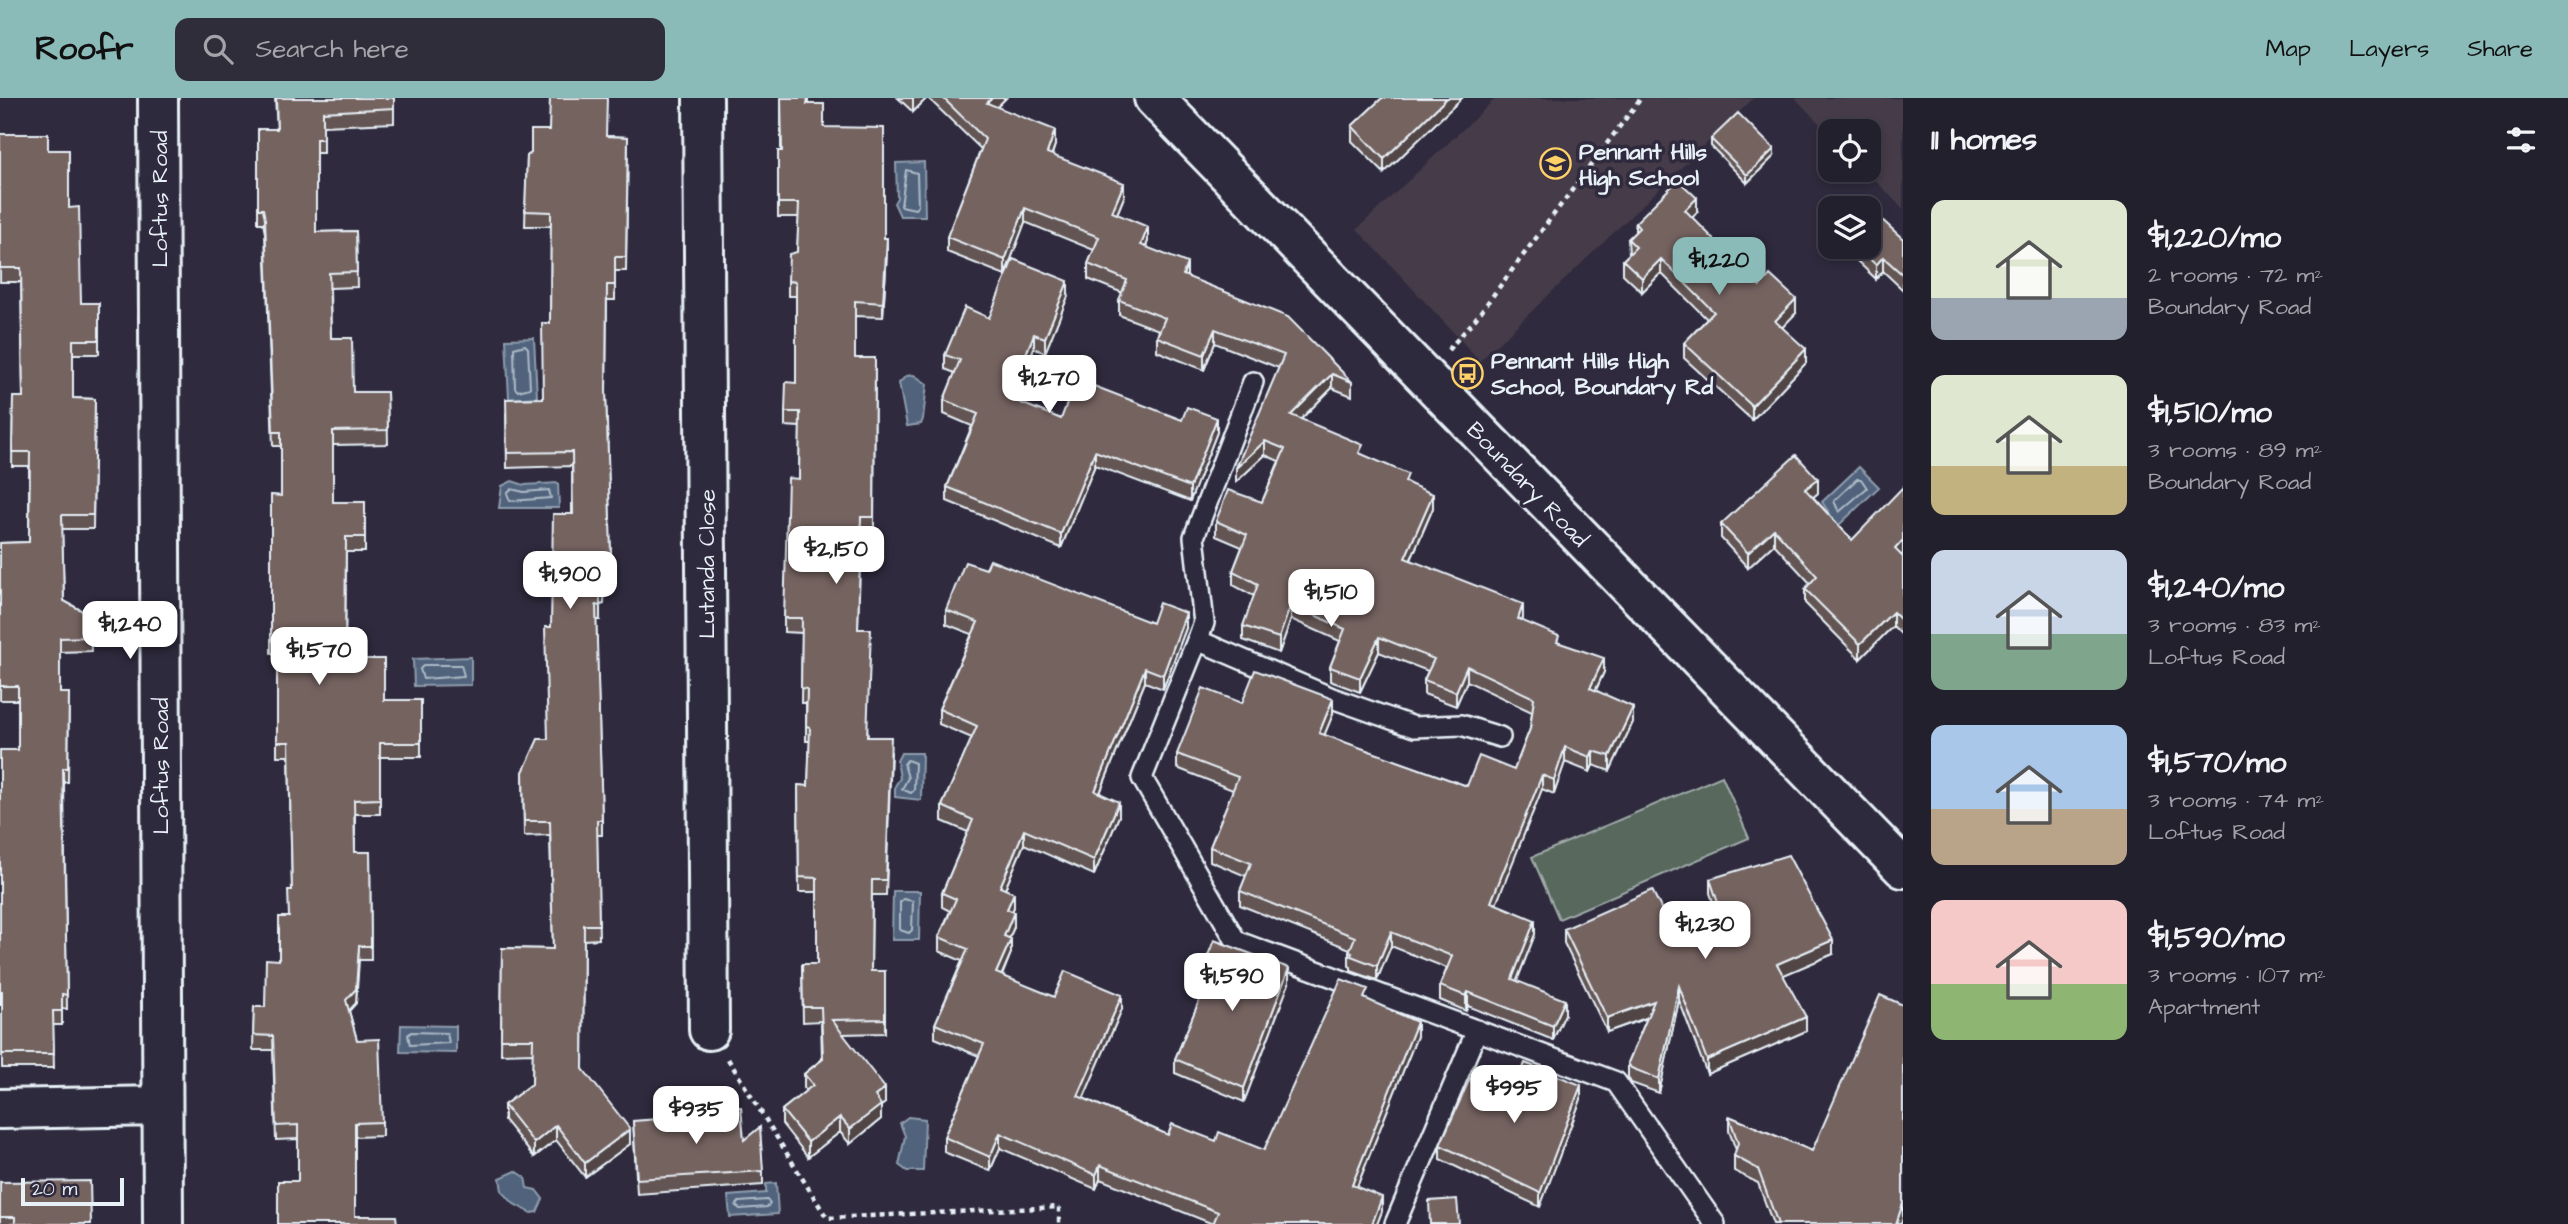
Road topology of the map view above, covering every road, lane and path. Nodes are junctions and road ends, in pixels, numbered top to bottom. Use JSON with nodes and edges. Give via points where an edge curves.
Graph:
{"nodes":[{"id":1,"x":158,"y":98,"type":"edge"},
{"id":2,"x":703,"y":98,"type":"edge"},
{"id":3,"x":1154,"y":98,"type":"edge"},
{"id":4,"x":1641,"y":98,"type":"edge"},
{"id":5,"x":1423,"y":376,"type":"junction"},
{"id":6,"x":1253,"y":383,"type":"dead end"},
{"id":7,"x":1198,"y":640,"type":"junction"},
{"id":8,"x":1500,"y":737,"type":"dead end"},
{"id":9,"x":1903,"y":868,"type":"edge"},
{"id":10,"x":709,"y":1030,"type":"joint"},
{"id":11,"x":1477,"y":1030,"type":"junction"},
{"id":12,"x":161,"y":1106,"type":"junction"},
{"id":13,"x":0,"y":1109,"type":"edge"},
{"id":14,"x":163,"y":1224,"type":"edge"},
{"id":15,"x":1059,"y":1224,"type":"edge"},
{"id":16,"x":1395,"y":1224,"type":"edge"},
{"id":17,"x":1715,"y":1224,"type":"edge"}],
"edges":[{"from":1,"to":12,"type":"street","name":"Loftus Road"},
{"from":2,"to":10,"type":"street","name":"Lutanda Close"},
{"from":3,"to":5,"type":"street","name":"Boundary Road"},
{"from":4,"to":5,"type":"path","via":[[1473,322]]},
{"from":5,"to":9,"type":"street","name":"Boundary Road"},
{"from":6,"to":7,"type":"lane","via":[[1194,537],[1204,623]]},
{"from":7,"to":8,"type":"lane","via":[[1332,698],[1414,727],[1461,725]]},
{"from":7,"to":11,"type":"lane","via":[[1142,778],[1236,941]]},
{"from":10,"to":15,"type":"path","via":[[827,1218],[1059,1207]]},
{"from":11,"to":16,"type":"lane"},
{"from":11,"to":17,"type":"lane","via":[[1616,1082]]},
{"from":12,"to":13,"type":"street"},
{"from":12,"to":14,"type":"street","name":"Loftus Road"}]}
